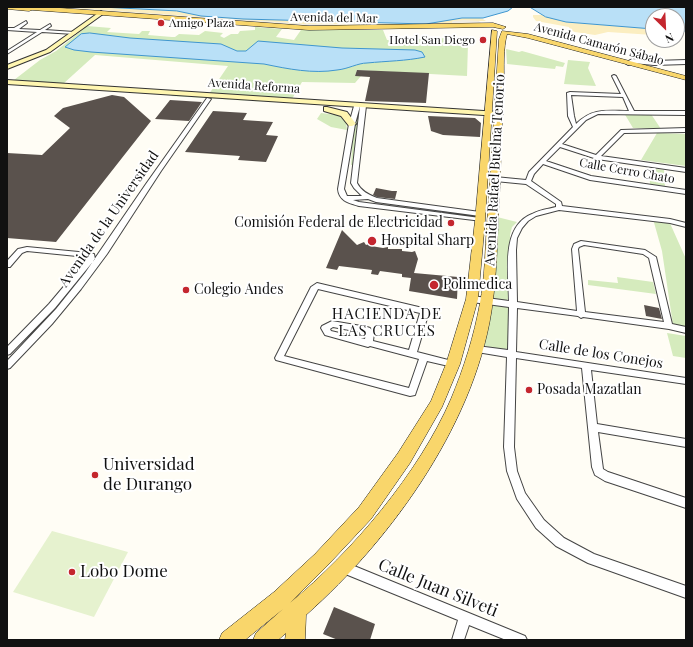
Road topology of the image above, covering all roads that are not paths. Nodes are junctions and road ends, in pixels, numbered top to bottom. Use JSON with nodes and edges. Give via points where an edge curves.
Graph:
{"nodes":[{"id":1,"x":7,"y":7,"type":"edge"},
{"id":2,"x":21,"y":7,"type":"edge"},
{"id":3,"x":75,"y":13,"type":"junction"},
{"id":4,"x":98,"y":13,"type":"junction"},
{"id":5,"x":120,"y":16,"type":"junction"},
{"id":6,"x":26,"y":22,"type":"dead end"},
{"id":7,"x":86,"y":22,"type":"junction"},
{"id":8,"x":50,"y":25,"type":"dead end"},
{"id":9,"x":7,"y":29,"type":"edge"},
{"id":10,"x":15,"y":30,"type":"junction"},
{"id":11,"x":493,"y":30,"type":"junction"},
{"id":12,"x":40,"y":31,"type":"junction"},
{"id":13,"x":504,"y":32,"type":"junction"},
{"id":14,"x":66,"y":33,"type":"junction"},
{"id":15,"x":74,"y":33,"type":"junction"},
{"id":16,"x":7,"y":34,"type":"edge"},
{"id":17,"x":7,"y":53,"type":"edge"},
{"id":18,"x":630,"y":62,"type":"junction"},
{"id":19,"x":686,"y":62,"type":"edge"},
{"id":20,"x":7,"y":64,"type":"edge"},
{"id":21,"x":653,"y":65,"type":"junction"},
{"id":22,"x":7,"y":67,"type":"edge"},
{"id":23,"x":686,"y":75,"type":"edge"},
{"id":24,"x":614,"y":76,"type":"dead end"},
{"id":25,"x":686,"y":78,"type":"edge"},
{"id":26,"x":7,"y":82,"type":"edge"},
{"id":27,"x":18,"y":84,"type":"junction"},
{"id":28,"x":7,"y":85,"type":"edge"},
{"id":29,"x":58,"y":87,"type":"junction"},
{"id":30,"x":623,"y":96,"type":"junction"},
{"id":31,"x":210,"y":99,"type":"junction"},
{"id":32,"x":360,"y":107,"type":"junction"},
{"id":33,"x":324,"y":108,"type":"junction"},
{"id":34,"x":632,"y":111,"type":"junction"},
{"id":35,"x":571,"y":112,"type":"junction"},
{"id":36,"x":686,"y":113,"type":"edge"},
{"id":37,"x":488,"y":115,"type":"junction"},
{"id":38,"x":499,"y":116,"type":"junction"},
{"id":39,"x":588,"y":116,"type":"junction"},
{"id":40,"x":352,"y":124,"type":"junction"},
{"id":41,"x":575,"y":127,"type":"junction"},
{"id":42,"x":686,"y":130,"type":"edge"},
{"id":43,"x":559,"y":145,"type":"junction"},
{"id":44,"x":597,"y":157,"type":"junction"},
{"id":45,"x":542,"y":162,"type":"junction"},
{"id":46,"x":345,"y":166,"type":"junction"},
{"id":47,"x":356,"y":167,"type":"junction"},
{"id":48,"x":686,"y":170,"type":"edge"},
{"id":49,"x":495,"y":179,"type":"junction"},
{"id":50,"x":528,"y":182,"type":"junction"},
{"id":51,"x":686,"y":192,"type":"edge"},
{"id":52,"x":369,"y":197,"type":"junction"},
{"id":53,"x":345,"y":198,"type":"junction"},
{"id":54,"x":559,"y":206,"type":"junction"},
{"id":55,"x":480,"y":217,"type":"junction"},
{"id":56,"x":686,"y":219,"type":"edge"},
{"id":57,"x":686,"y":225,"type":"edge"},
{"id":58,"x":7,"y":265,"type":"edge"},
{"id":59,"x":480,"y":300,"type":"junction"},
{"id":60,"x":513,"y":305,"type":"junction"},
{"id":61,"x":581,"y":315,"type":"junction"},
{"id":62,"x":669,"y":326,"type":"junction"},
{"id":63,"x":686,"y":330,"type":"edge"},
{"id":64,"x":368,"y":344,"type":"junction"},
{"id":65,"x":477,"y":349,"type":"junction"},
{"id":66,"x":7,"y":352,"type":"edge"},
{"id":67,"x":412,"y":353,"type":"junction"},
{"id":68,"x":512,"y":353,"type":"junction"},
{"id":69,"x":424,"y":356,"type":"junction"},
{"id":70,"x":453,"y":364,"type":"junction"},
{"id":71,"x":586,"y":365,"type":"junction"},
{"id":72,"x":7,"y":366,"type":"edge"},
{"id":73,"x":686,"y":381,"type":"edge"},
{"id":74,"x":592,"y":427,"type":"junction"},
{"id":75,"x":686,"y":444,"type":"edge"},
{"id":76,"x":686,"y":503,"type":"edge"},
{"id":77,"x":342,"y":567,"type":"junction"},
{"id":78,"x":686,"y":592,"type":"edge"},
{"id":79,"x":297,"y":610,"type":"junction"},
{"id":80,"x":465,"y":618,"type":"junction"},
{"id":81,"x":256,"y":619,"type":"junction"},
{"id":82,"x":265,"y":639,"type":"edge"},
{"id":83,"x":229,"y":640,"type":"edge"},
{"id":84,"x":295,"y":640,"type":"edge"},
{"id":85,"x":458,"y":640,"type":"edge"},
{"id":86,"x":521,"y":640,"type":"edge"}],
"edges":[{"from":1,"to":3,"type":"main road","name":"Avenida del Mar"},
{"from":2,"to":4,"type":"main road","name":"Avenida del Mar"},
{"from":3,"to":4,"type":"main road","name":"Avenida del Mar"},
{"from":3,"to":7,"type":"main road"},
{"from":4,"to":5,"type":"main road","name":"Avenida del Mar"},
{"from":4,"to":7,"type":"main road"},
{"from":4,"to":13,"type":"main road","name":"Avenida del Mar","via":[[309,28],[495,25]]},
{"from":5,"to":7,"type":"main road"},
{"from":5,"to":11,"type":"main road","name":"Avenida del Mar","via":[[285,28],[379,30],[474,27]]},
{"from":6,"to":10,"type":"street"},
{"from":7,"to":14,"type":"main road"},
{"from":7,"to":15,"type":"main road"},
{"from":8,"to":12,"type":"street"},
{"from":9,"to":10,"type":"street"},
{"from":10,"to":12,"type":"street"},
{"from":10,"to":16,"type":"street"},
{"from":11,"to":13,"type":"main road","via":[[494,27]]},
{"from":11,"to":37,"type":"main road","name":"Avenida Rafael Buelna Tenorio"},
{"from":12,"to":14,"type":"street"},
{"from":12,"to":17,"type":"street"},
{"from":13,"to":18,"type":"main road","name":"Avenida Camarón Sábalo"},
{"from":13,"to":18,"type":"main road","name":"Avenida Camarón Sábalo"},
{"from":13,"to":38,"type":"main road","name":"Avenida Rafael Buelna Tenorio"},
{"from":14,"to":15,"type":"street"},
{"from":14,"to":20,"type":"main road","via":[[40,51]]},
{"from":15,"to":22,"type":"main road","via":[[48,51]]},
{"from":18,"to":21,"type":"main road","name":"Avenida Camarón Sábalo"},
{"from":18,"to":25,"type":"main road","name":"Avenida Camarón Sábalo"},
{"from":19,"to":21,"type":"street"},
{"from":21,"to":23,"type":"main road","name":"Avenida Camarón Sábalo"},
{"from":24,"to":30,"type":"street"},
{"from":26,"to":27,"type":"main road","name":"Avenida Reforma"},
{"from":27,"to":28,"type":"main road","name":"Avenida Reforma"},
{"from":27,"to":29,"type":"main road","name":"Avenida Reforma"},
{"from":29,"to":31,"type":"main road","name":"Avenida Reforma"},
{"from":29,"to":32,"type":"main road","name":"Avenida Reforma"},
{"from":30,"to":34,"type":"street"},
{"from":30,"to":35,"type":"street","via":[[570,93]]},
{"from":31,"to":33,"type":"main road","name":"Avenida Reforma"},
{"from":31,"to":72,"type":"street","name":"Avenida de la Universidad","via":[[88,276]]},
{"from":32,"to":33,"type":"main road","name":"Avenida Reforma"},
{"from":32,"to":37,"type":"main road","name":"Avenida Reforma"},
{"from":32,"to":40,"type":"street"},
{"from":32,"to":47,"type":"street"},
{"from":33,"to":40,"type":"main road","via":[[344,114]]},
{"from":34,"to":36,"type":"street"},
{"from":34,"to":39,"type":"street","via":[[598,112]]},
{"from":35,"to":39,"type":"street"},
{"from":35,"to":41,"type":"street"},
{"from":37,"to":38,"type":"main road","name":"Avenida Reforma"},
{"from":37,"to":55,"type":"main road","name":"Avenida Rafael Buelna Tenorio"},
{"from":38,"to":49,"type":"main road","name":"Avenida Rafael Buelna Tenorio"},
{"from":39,"to":41,"type":"street"},
{"from":40,"to":46,"type":"street"},
{"from":41,"to":43,"type":"street"},
{"from":42,"to":44,"type":"street","via":[[623,131]]},
{"from":43,"to":44,"type":"street"},
{"from":43,"to":45,"type":"street"},
{"from":44,"to":48,"type":"street"},
{"from":45,"to":50,"type":"street","via":[[531,173]]},
{"from":45,"to":51,"type":"street","name":"Calle Cerro Chato","via":[[590,178]]},
{"from":46,"to":47,"type":"street"},
{"from":46,"to":53,"type":"street","via":[[341,189]]},
{"from":47,"to":52,"type":"street","via":[[354,183]]},
{"from":49,"to":50,"type":"street"},
{"from":49,"to":59,"type":"main road","name":"Avenida Rafael Buelna Tenorio"},
{"from":50,"to":54,"type":"street"},
{"from":52,"to":53,"type":"street"},
{"from":52,"to":55,"type":"street"},
{"from":53,"to":55,"type":"street","via":[[359,204]]},
{"from":54,"to":56,"type":"street","via":[[669,215]]},
{"from":54,"to":57,"type":"street"},
{"from":54,"to":60,"type":"street","via":[[534,215],[518,227],[512,250]]},
{"from":55,"to":59,"type":"main road","name":"Avenida Rafael Buelna Tenorio"},
{"from":58,"to":66,"type":"street","via":[[20,251],[28,249],[91,256],[56,302]]},
{"from":59,"to":60,"type":"street"},
{"from":59,"to":65,"type":"main road","name":"Avenida Rafael Buelna Tenorio"},
{"from":59,"to":70,"type":"main road","name":"Avenida Rafael Buelna Tenorio"},
{"from":60,"to":61,"type":"street"},
{"from":60,"to":68,"type":"street"},
{"from":61,"to":62,"type":"street"},
{"from":61,"to":62,"type":"street","via":[[575,249],[583,243],[649,254],[652,257]]},
{"from":62,"to":63,"type":"street"},
{"from":64,"to":64,"type":"street","via":[[370,333],[366,330],[332,324],[325,328],[328,333]]},
{"from":64,"to":67,"type":"street"},
{"from":65,"to":68,"type":"street","name":"Calle de los Conejos"},
{"from":65,"to":77,"type":"main road","name":"Avenida Rafael Buelna Tenorio","via":[[457,403],[430,455],[412,484]]},
{"from":67,"to":69,"type":"street"},
{"from":67,"to":69,"type":"street","via":[[424,311],[317,286],[279,358],[412,392]]},
{"from":68,"to":71,"type":"street","name":"Calle de los Conejos"},
{"from":68,"to":78,"type":"street","via":[[509,447],[512,471],[521,496],[540,524],[560,542],[592,559]]},
{"from":69,"to":70,"type":"street"},
{"from":70,"to":81,"type":"main road","name":"Avenida Rafael Buelna Tenorio","via":[[437,403],[418,436],[365,514],[281,599]]},
{"from":71,"to":73,"type":"street","name":"Calle de los Conejos"},
{"from":71,"to":74,"type":"street"},
{"from":74,"to":75,"type":"street"},
{"from":74,"to":76,"type":"street","via":[[599,472]]},
{"from":77,"to":79,"type":"main road","name":"Avenida Rafael Buelna Tenorio"},
{"from":77,"to":80,"type":"street","name":"Calle Juan Silveti"},
{"from":79,"to":82,"type":"main road","name":"Avenida Rafael Buelna Tenorio"},
{"from":79,"to":84,"type":"main road"},
{"from":80,"to":85,"type":"street"},
{"from":80,"to":86,"type":"street","name":"Calle Juan Silveti"},
{"from":81,"to":82,"type":"main road"},
{"from":81,"to":83,"type":"main road","name":"Avenida Rafael Buelna Tenorio"}]}
